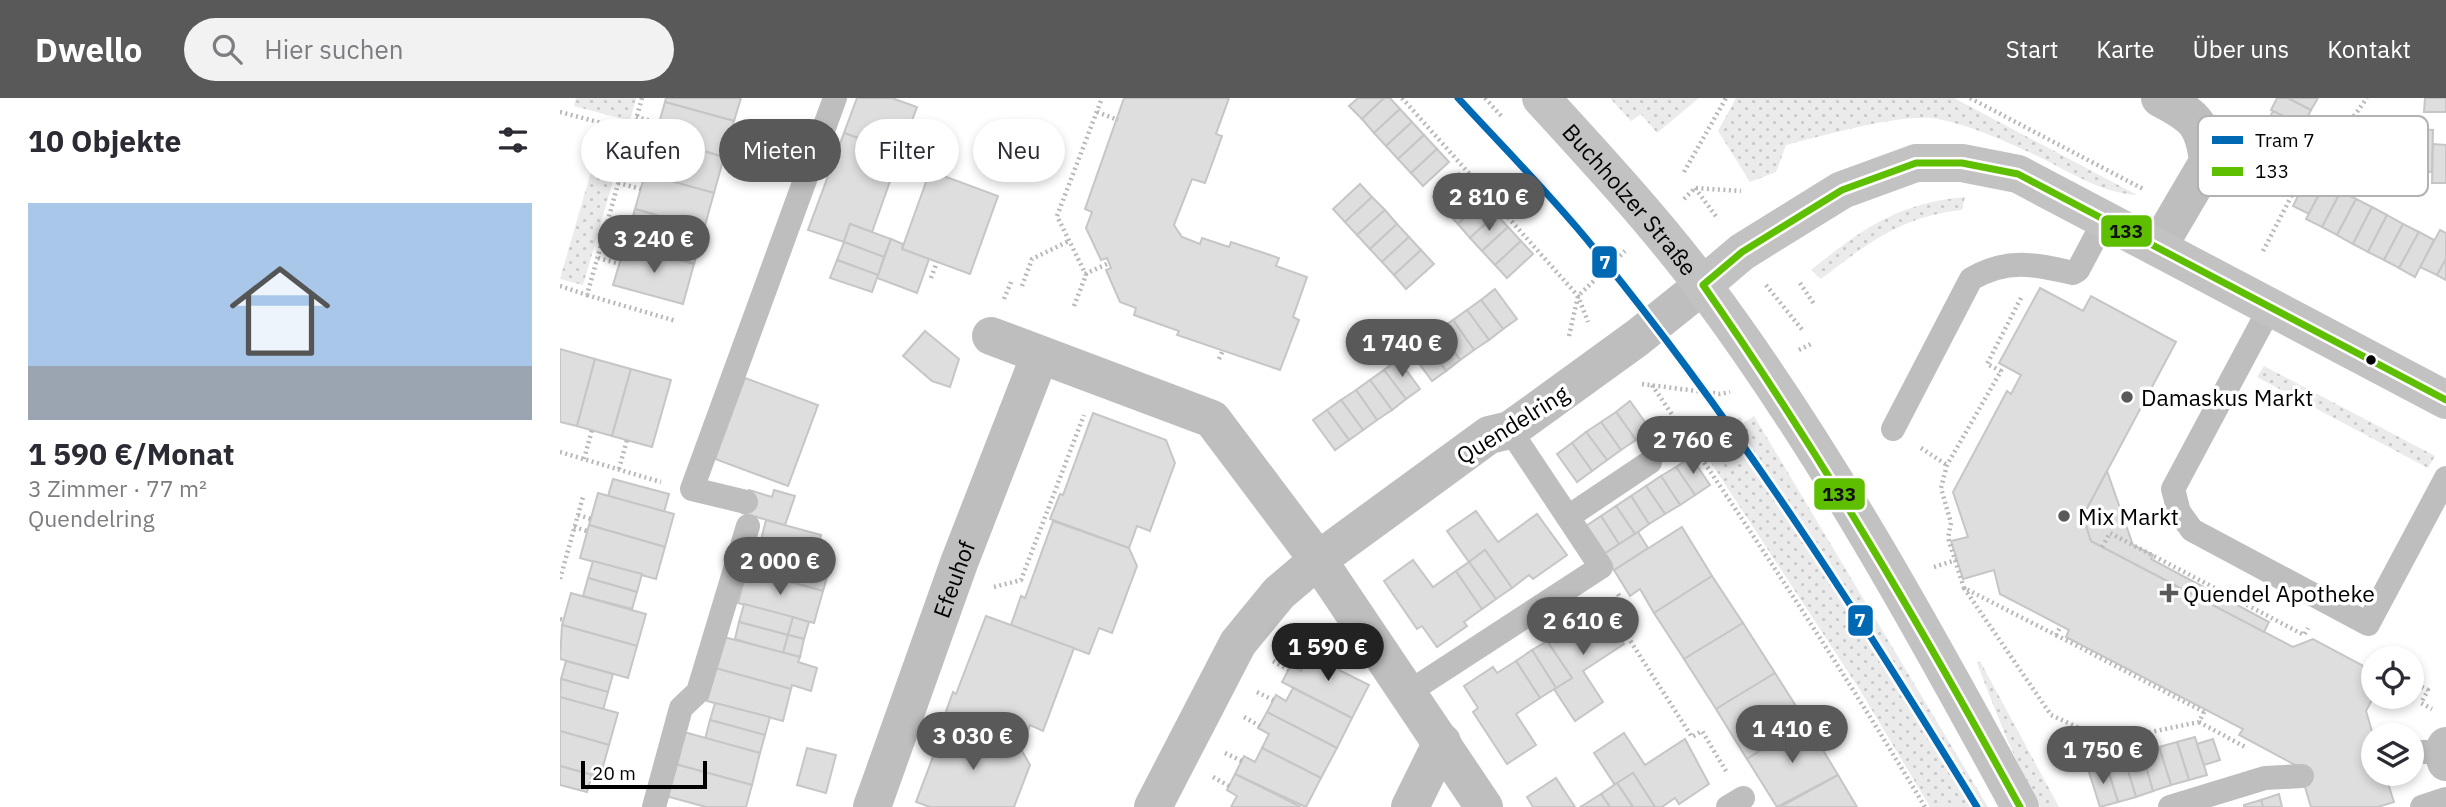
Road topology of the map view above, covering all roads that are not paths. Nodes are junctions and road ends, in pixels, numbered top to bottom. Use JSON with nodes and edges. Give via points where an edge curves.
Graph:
{"nodes":[{"id":1,"x":835,"y":98,"type":"edge"},
{"id":2,"x":1541,"y":98,"type":"edge"},
{"id":3,"x":2160,"y":98,"type":"edge"},
{"id":4,"x":2198,"y":124,"type":"edge"},
{"id":5,"x":2198,"y":179,"type":"edge"},
{"id":6,"x":2105,"y":219,"type":"junction"},
{"id":7,"x":2158,"y":247,"type":"junction"},
{"id":8,"x":1703,"y":285,"type":"junction"},
{"id":9,"x":2271,"y":306,"type":"junction"},
{"id":10,"x":990,"y":336,"type":"dead end"},
{"id":11,"x":1040,"y":355,"type":"junction"},
{"id":12,"x":2446,"y":400,"type":"edge"},
{"id":13,"x":1893,"y":429,"type":"dead end"},
{"id":14,"x":1510,"y":430,"type":"junction"},
{"id":15,"x":1650,"y":462,"type":"dead end"},
{"id":16,"x":2446,"y":478,"type":"edge"},
{"id":17,"x":1568,"y":517,"type":"junction"},
{"id":18,"x":1318,"y":560,"type":"junction"},
{"id":19,"x":1409,"y":692,"type":"junction"},
{"id":20,"x":1442,"y":742,"type":"junction"},
{"id":21,"x":2302,"y":776,"type":"dead end"},
{"id":22,"x":2446,"y":799,"type":"edge"},
{"id":23,"x":654,"y":807,"type":"edge"},
{"id":24,"x":872,"y":807,"type":"edge"},
{"id":25,"x":1153,"y":807,"type":"edge"},
{"id":26,"x":1410,"y":807,"type":"edge"},
{"id":27,"x":1484,"y":807,"type":"edge"},
{"id":28,"x":2020,"y":807,"type":"edge"},
{"id":29,"x":2171,"y":807,"type":"edge"},
{"id":30,"x":2423,"y":807,"type":"edge"}],
"edges":[{"from":1,"to":23,"type":"lane","via":[[692,489],[747,514],[698,692],[681,708]]},
{"from":2,"to":8,"type":"main road","name":"Buchholzer Straße"},
{"from":3,"to":4,"type":"street"},
{"from":5,"to":7,"type":"street"},
{"from":6,"to":7,"type":"main road"},
{"from":6,"to":8,"type":"main road","via":[[2018,174],[1962,163],[1916,163],[1842,190],[1742,252]]},
{"from":6,"to":13,"type":"lane","via":[[2073,273],[2038,266],[1993,266],[1971,278]]},
{"from":7,"to":9,"type":"main road"},
{"from":8,"to":14,"type":"street","name":"Quendelring"},
{"from":8,"to":28,"type":"main road","name":"Buchholzer Straße","via":[[1764,371],[1891,576]]},
{"from":9,"to":12,"type":"main road"},
{"from":9,"to":16,"type":"lane","via":[[2173,489],[2179,512],[2192,530],[2368,624]]},
{"from":10,"to":11,"type":"street"},
{"from":11,"to":18,"type":"street","via":[[1212,419]]},
{"from":11,"to":24,"type":"street","name":"Efeuhof"},
{"from":14,"to":17,"type":"lane"},
{"from":14,"to":18,"type":"street","name":"Quendelring","via":[[1489,435]]},
{"from":15,"to":17,"type":"lane"},
{"from":17,"to":19,"type":"lane","via":[[1601,567]]},
{"from":18,"to":19,"type":"street"},
{"from":18,"to":25,"type":"street","name":"Quendelring","via":[[1279,593],[1238,643]]},
{"from":19,"to":20,"type":"street"},
{"from":20,"to":26,"type":"street"},
{"from":20,"to":27,"type":"street"},
{"from":21,"to":29,"type":"lane","via":[[2265,778]]},
{"from":22,"to":30,"type":"lane"}]}
